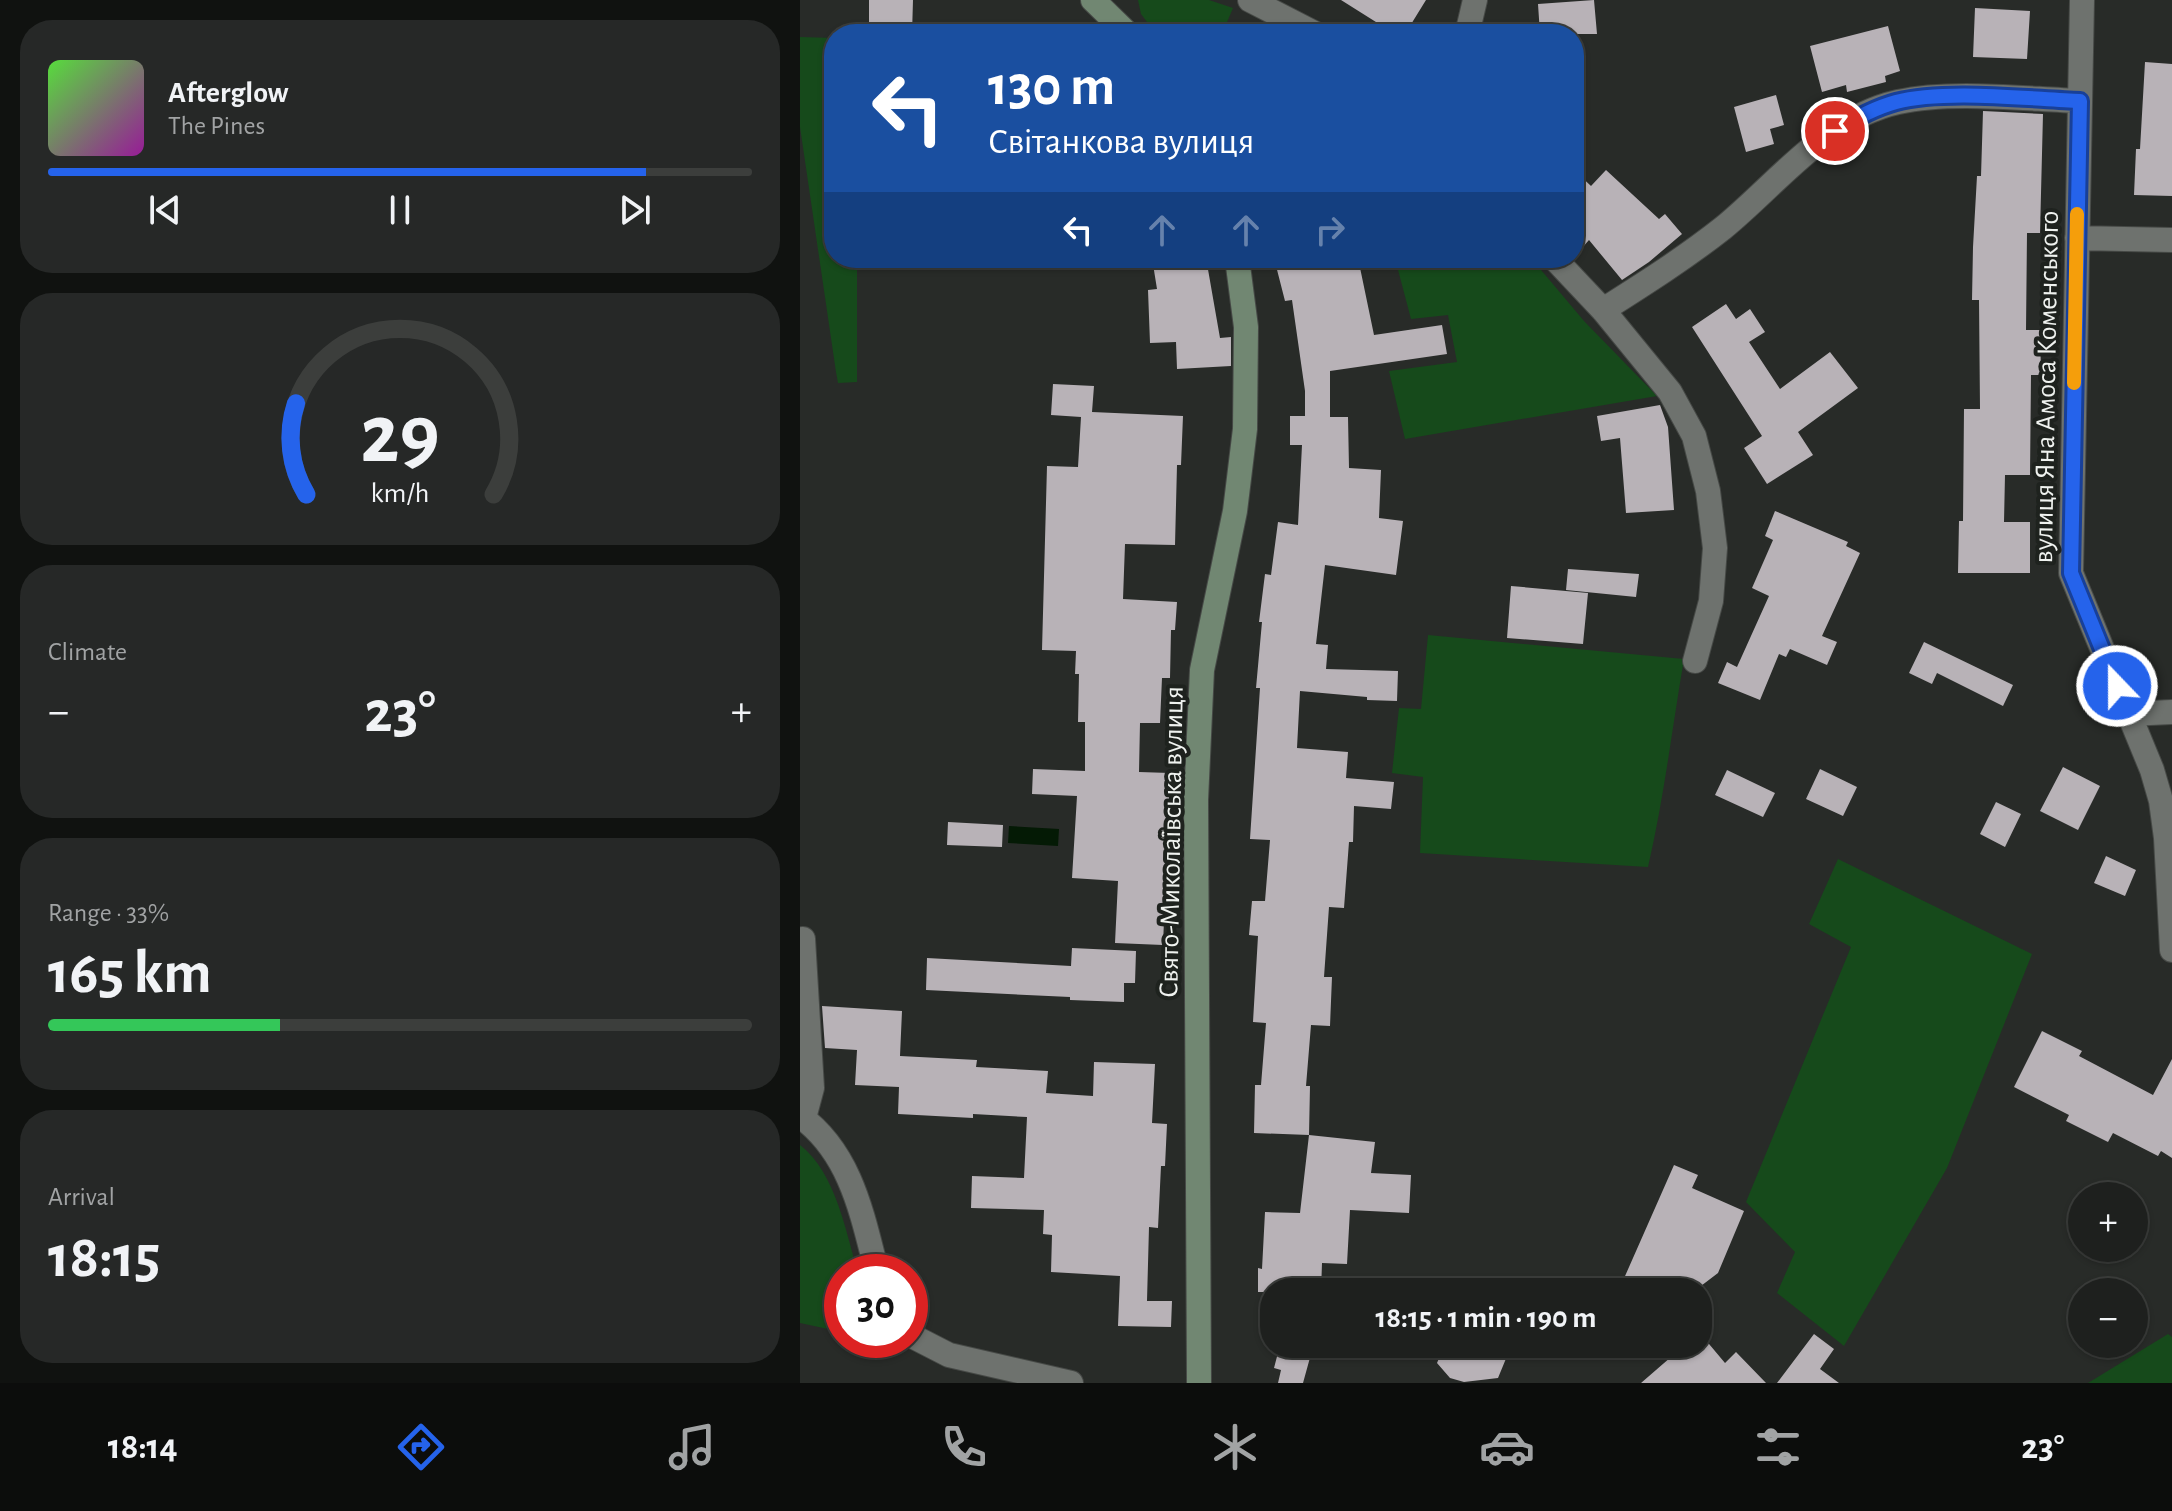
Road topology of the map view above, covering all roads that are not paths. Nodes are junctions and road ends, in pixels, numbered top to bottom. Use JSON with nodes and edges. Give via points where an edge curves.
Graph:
{"nodes":[{"id":1,"x":1093,"y":0,"type":"edge"},
{"id":2,"x":1250,"y":0,"type":"edge"},
{"id":3,"x":1475,"y":0,"type":"edge"},
{"id":4,"x":2082,"y":0,"type":"edge"},
{"id":5,"x":1118,"y":24,"type":"edge"},
{"id":6,"x":1297,"y":24,"type":"edge"},
{"id":7,"x":1469,"y":24,"type":"edge"},
{"id":8,"x":2080,"y":101,"type":"junction"},
{"id":9,"x":2077,"y":238,"type":"junction"},
{"id":10,"x":2172,"y":240,"type":"edge"},
{"id":11,"x":1238,"y":268,"type":"edge"},
{"id":12,"x":1563,"y":268,"type":"edge"},
{"id":13,"x":1603,"y":310,"type":"junction"},
{"id":14,"x":1695,"y":661,"type":"dead end"},
{"id":15,"x":2172,"y":712,"type":"edge"},
{"id":16,"x":2128,"y":714,"type":"junction"},
{"id":17,"x":803,"y":939,"type":"dead end"},
{"id":18,"x":2172,"y":950,"type":"edge"},
{"id":19,"x":802,"y":1117,"type":"edge"},
{"id":20,"x":872,"y":1254,"type":"edge"},
{"id":21,"x":928,"y":1344,"type":"edge"},
{"id":22,"x":1071,"y":1383,"type":"edge"},
{"id":23,"x":1199,"y":1383,"type":"edge"}],
"edges":[{"from":1,"to":5,"type":"street"},
{"from":2,"to":6,"type":"street"},
{"from":3,"to":7,"type":"street"},
{"from":4,"to":8,"type":"street","name":"вулиця Яна Амоса Коменського"},
{"from":8,"to":9,"type":"street","name":"вулиця Яна Амоса Коменського"},
{"from":8,"to":13,"type":"street","via":[[1939,96],[1897,102],[1856,117],[1815,144],[1723,227]]},
{"from":9,"to":10,"type":"street"},
{"from":9,"to":16,"type":"street","name":"вулиця Яна Амоса Коменського","via":[[2071,573]]},
{"from":11,"to":23,"type":"street","name":"Свято-Миколаївська вулиця","via":[[1246,327],[1245,429],[1235,511],[1202,670],[1196,800]]},
{"from":12,"to":13,"type":"street"},
{"from":13,"to":14,"type":"street","via":[[1670,392],[1694,436],[1715,548],[1711,601]]},
{"from":15,"to":16,"type":"street"},
{"from":16,"to":18,"type":"street","name":"вулиця Яна Амоса Коменського","via":[[2161,801]]},
{"from":17,"to":19,"type":"street","via":[[812,1088]]},
{"from":19,"to":20,"type":"street","via":[[826,1138],[848,1172]]},
{"from":21,"to":22,"type":"street","via":[[949,1355]]}]}
